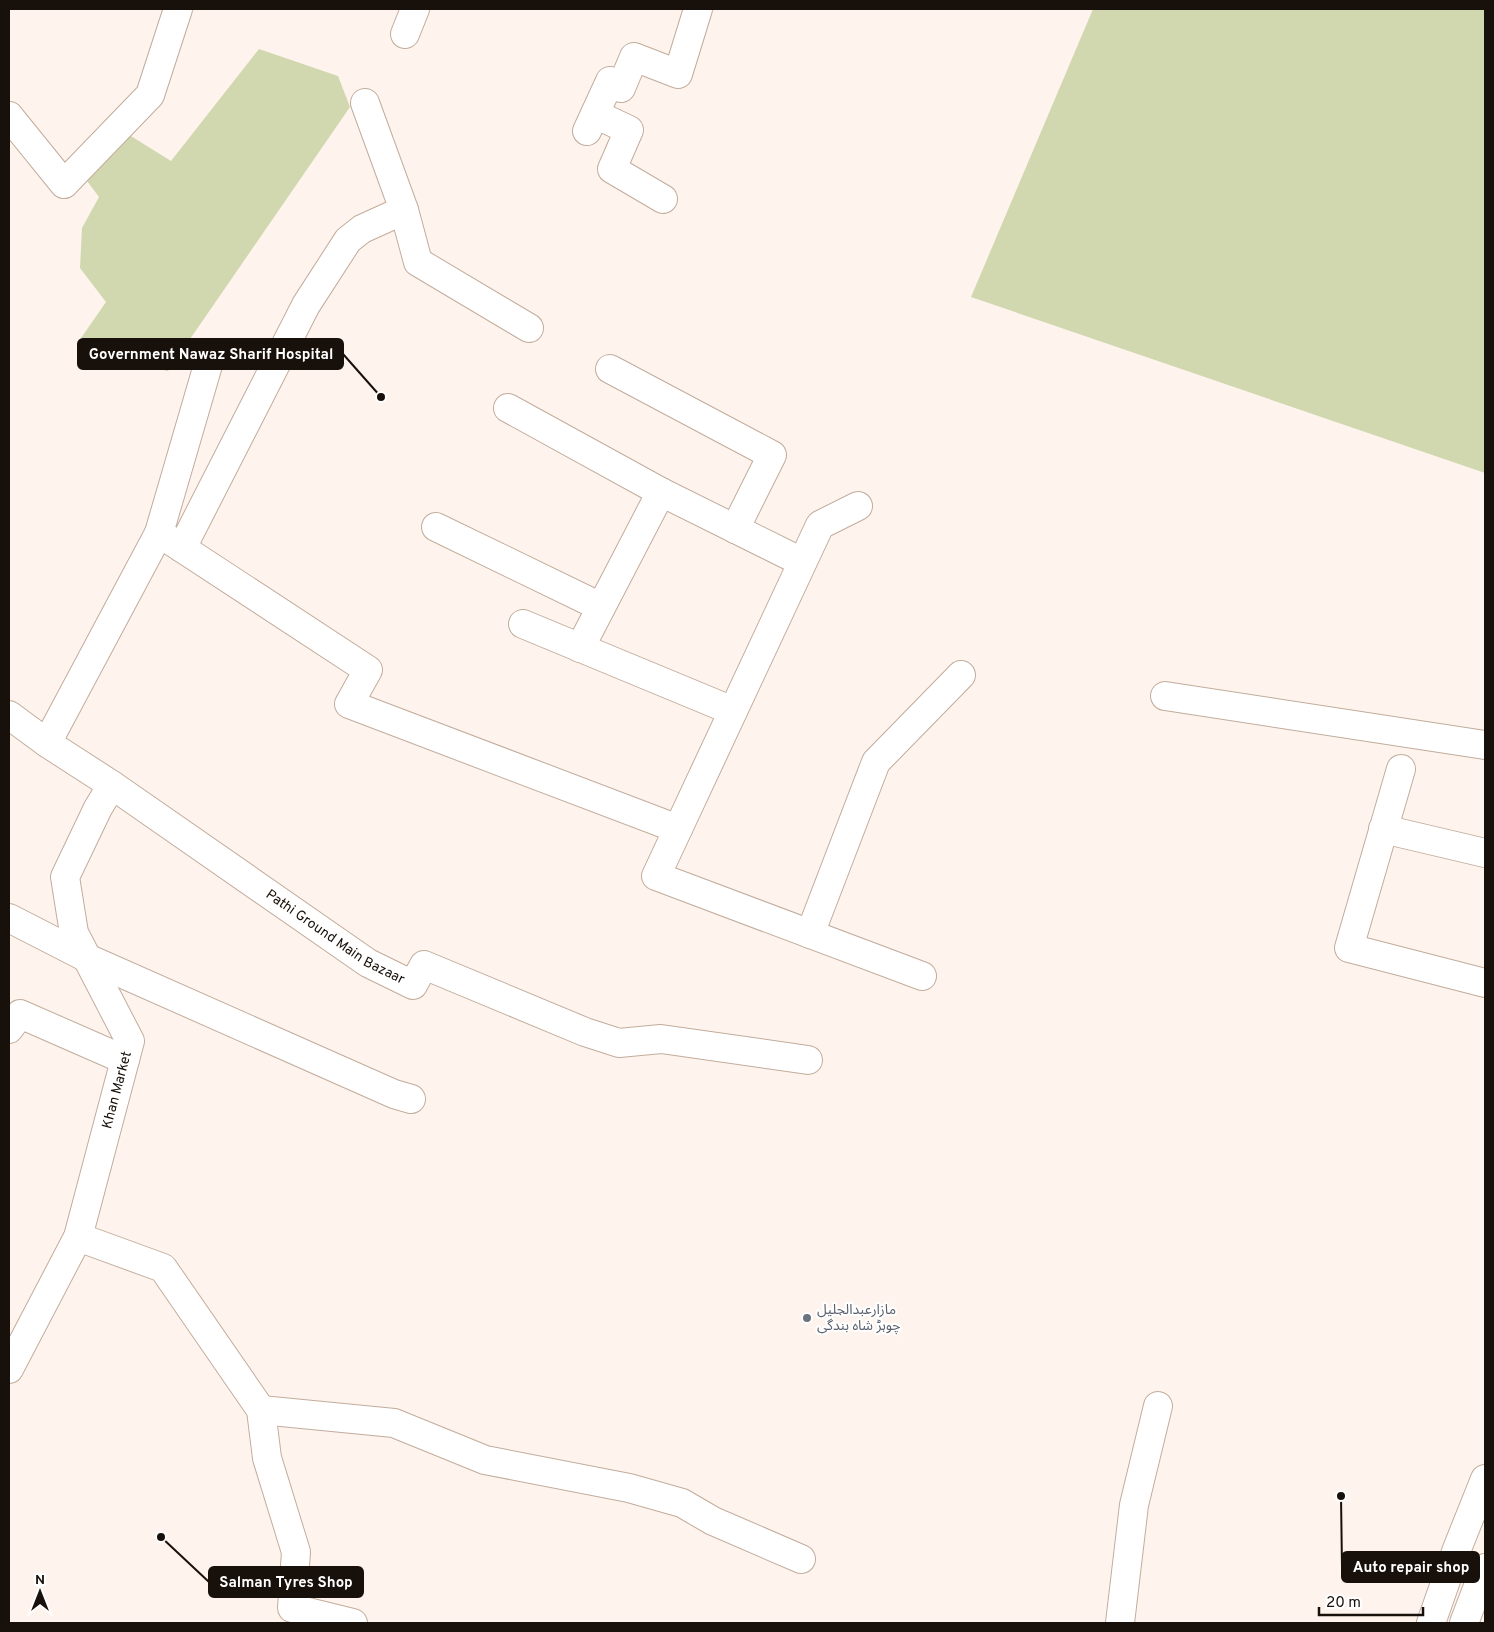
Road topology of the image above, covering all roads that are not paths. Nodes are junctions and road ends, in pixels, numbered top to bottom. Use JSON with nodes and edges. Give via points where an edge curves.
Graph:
{"nodes":[{"id":1,"x":178,"y":9,"type":"edge"},
{"id":2,"x":415,"y":9,"type":"edge"},
{"id":3,"x":698,"y":9,"type":"edge"},
{"id":4,"x":405,"y":34,"type":"dead end"},
{"id":5,"x":365,"y":103,"type":"dead end"},
{"id":6,"x":9,"y":116,"type":"edge"},
{"id":7,"x":663,"y":199,"type":"dead end"},
{"id":8,"x":404,"y":210,"type":"junction"},
{"id":9,"x":529,"y":328,"type":"dead end"},
{"id":10,"x":208,"y":365,"type":"dead end"},
{"id":11,"x":610,"y":369,"type":"dead end"},
{"id":12,"x":508,"y":408,"type":"dead end"},
{"id":13,"x":661,"y":492,"type":"junction"},
{"id":14,"x":858,"y":506,"type":"dead end"},
{"id":15,"x":436,"y":527,"type":"dead end"},
{"id":16,"x":735,"y":529,"type":"junction"},
{"id":17,"x":159,"y":533,"type":"junction"},
{"id":18,"x":182,"y":548,"type":"junction"},
{"id":19,"x":802,"y":562,"type":"junction"},
{"id":20,"x":601,"y":607,"type":"junction"},
{"id":21,"x":523,"y":624,"type":"dead end"},
{"id":22,"x":580,"y":648,"type":"junction"},
{"id":23,"x":961,"y":675,"type":"dead end"},
{"id":24,"x":1165,"y":696,"type":"dead end"},
{"id":25,"x":733,"y":711,"type":"junction"},
{"id":26,"x":9,"y":715,"type":"edge"},
{"id":27,"x":47,"y":743,"type":"junction"},
{"id":28,"x":1485,"y":745,"type":"edge"},
{"id":29,"x":1401,"y":769,"type":"dead end"},
{"id":30,"x":112,"y":785,"type":"junction"},
{"id":31,"x":678,"y":829,"type":"junction"},
{"id":32,"x":1383,"y":829,"type":"junction"},
{"id":33,"x":1485,"y":853,"type":"edge"},
{"id":34,"x":9,"y":918,"type":"edge"},
{"id":35,"x":810,"y":934,"type":"junction"},
{"id":36,"x":87,"y":958,"type":"junction"},
{"id":37,"x":922,"y":976,"type":"dead end"},
{"id":38,"x":1485,"y":983,"type":"edge"},
{"id":39,"x":9,"y":1029,"type":"edge"},
{"id":40,"x":126,"y":1060,"type":"junction"},
{"id":41,"x":808,"y":1060,"type":"dead end"},
{"id":42,"x":410,"y":1099,"type":"dead end"},
{"id":43,"x":78,"y":1237,"type":"junction"},
{"id":44,"x":9,"y":1369,"type":"edge"},
{"id":45,"x":1158,"y":1406,"type":"dead end"},
{"id":46,"x":261,"y":1410,"type":"junction"},
{"id":47,"x":1485,"y":1479,"type":"edge"},
{"id":48,"x":801,"y":1559,"type":"dead end"},
{"id":49,"x":1485,"y":1568,"type":"edge"},
{"id":50,"x":353,"y":1623,"type":"edge"},
{"id":51,"x":1120,"y":1623,"type":"edge"},
{"id":52,"x":1431,"y":1623,"type":"edge"},
{"id":53,"x":1464,"y":1623,"type":"edge"}],
"edges":[{"from":1,"to":6,"type":"street","via":[[150,95],[64,184]]},
{"from":2,"to":4,"type":"street"},
{"from":3,"to":7,"type":"street","via":[[678,74],[634,57],[622,88],[610,81],[591,122],[629,130],[612,169]]},
{"from":5,"to":8,"type":"street"},
{"from":8,"to":9,"type":"street","via":[[418,262]]},
{"from":8,"to":18,"type":"street","via":[[362,229],[348,240],[306,305]]},
{"from":10,"to":17,"type":"street"},
{"from":11,"to":16,"type":"street","via":[[772,455]]},
{"from":12,"to":13,"type":"street"},
{"from":13,"to":16,"type":"street"},
{"from":13,"to":20,"type":"street"},
{"from":14,"to":19,"type":"street","via":[[820,525]]},
{"from":15,"to":20,"type":"street"},
{"from":16,"to":19,"type":"street"},
{"from":17,"to":18,"type":"street"},
{"from":17,"to":27,"type":"street"},
{"from":18,"to":31,"type":"street","via":[[368,670],[349,704]]},
{"from":19,"to":25,"type":"street"},
{"from":20,"to":22,"type":"street"},
{"from":21,"to":22,"type":"street"},
{"from":22,"to":25,"type":"street"},
{"from":23,"to":35,"type":"street","via":[[876,762]]},
{"from":24,"to":28,"type":"street"},
{"from":25,"to":31,"type":"street"},
{"from":26,"to":27,"type":"street","name":"Pathi Ground Main Bazaar"},
{"from":27,"to":30,"type":"street","name":"Pathi Ground Main Bazaar"},
{"from":29,"to":32,"type":"street"},
{"from":30,"to":36,"type":"street","name":"Khan Market","via":[[65,877],[74,933]]},
{"from":30,"to":41,"type":"street","name":"Pathi Ground Main Bazaar","via":[[368,963],[414,985],[424,965],[618,1043],[660,1039]]},
{"from":31,"to":35,"type":"street","via":[[656,876]]},
{"from":32,"to":33,"type":"street"},
{"from":32,"to":38,"type":"street","via":[[1349,948]]},
{"from":34,"to":36,"type":"street"},
{"from":35,"to":37,"type":"street"},
{"from":36,"to":40,"type":"street","name":"Khan Market","via":[[130,1041]]},
{"from":36,"to":42,"type":"street"},
{"from":39,"to":40,"type":"street","via":[[20,1014]]},
{"from":40,"to":43,"type":"street","name":"Khan Market"},
{"from":43,"to":44,"type":"street","name":"Khan Market"},
{"from":43,"to":46,"type":"street","via":[[162,1268]]},
{"from":45,"to":51,"type":"street","via":[[1134,1504]]},
{"from":46,"to":48,"type":"street","via":[[394,1423],[485,1460],[629,1488],[682,1503],[713,1521]]},
{"from":46,"to":50,"type":"street","via":[[267,1458],[296,1552],[292,1608]]},
{"from":47,"to":52,"type":"street"},
{"from":49,"to":53,"type":"street"}]}
